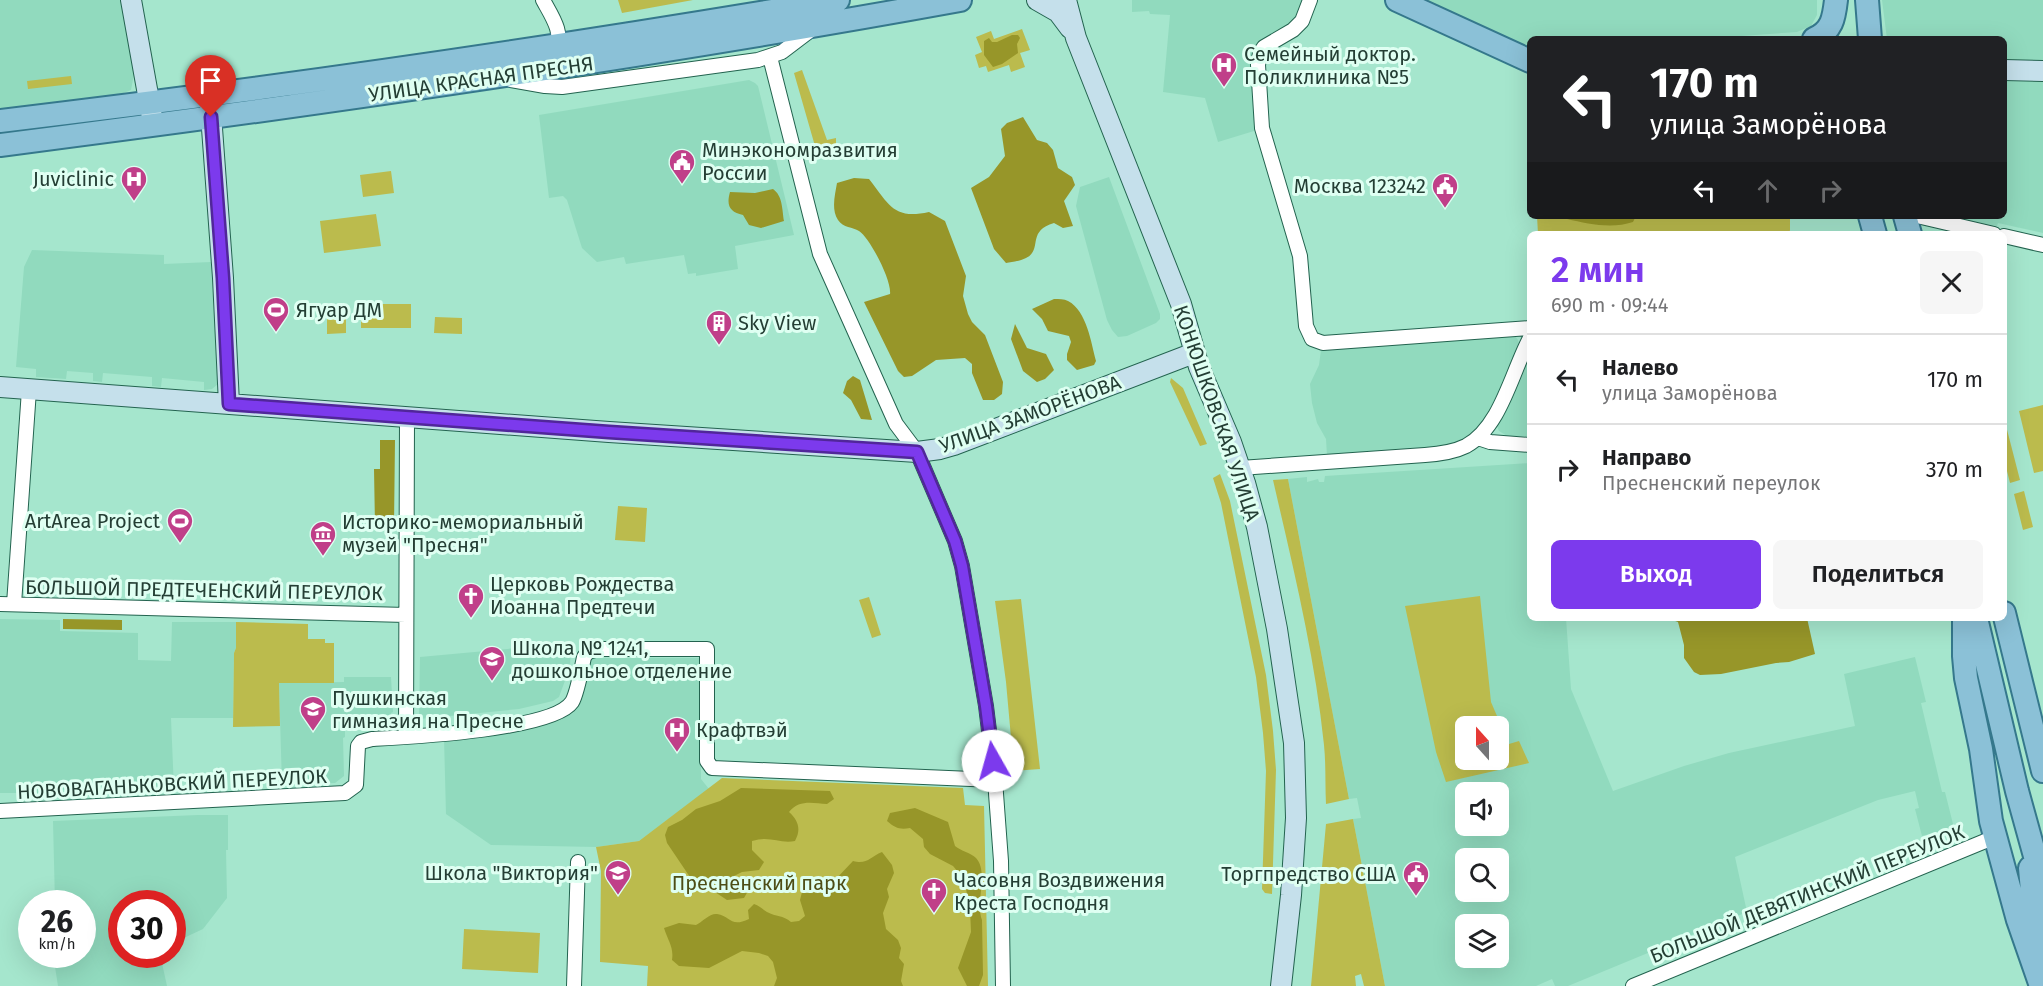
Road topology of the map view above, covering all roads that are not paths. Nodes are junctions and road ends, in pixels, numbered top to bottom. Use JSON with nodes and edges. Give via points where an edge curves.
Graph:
{"nodes":[{"id":1,"x":131,"y":0,"type":"edge"},
{"id":2,"x":543,"y":0,"type":"edge"},
{"id":3,"x":838,"y":0,"type":"edge"},
{"id":4,"x":960,"y":0,"type":"edge"},
{"id":5,"x":1036,"y":0,"type":"edge"},
{"id":6,"x":1066,"y":0,"type":"edge"},
{"id":7,"x":1310,"y":0,"type":"edge"},
{"id":8,"x":1397,"y":0,"type":"edge"},
{"id":9,"x":1836,"y":0,"type":"edge"},
{"id":10,"x":1867,"y":0,"type":"edge"},
{"id":11,"x":819,"y":25,"type":"junction"},
{"id":12,"x":1819,"y":36,"type":"edge"},
{"id":13,"x":1841,"y":36,"type":"edge"},
{"id":14,"x":1870,"y":36,"type":"edge"},
{"id":15,"x":1076,"y":38,"type":"junction"},
{"id":16,"x":558,"y":45,"type":"junction"},
{"id":17,"x":770,"y":57,"type":"junction"},
{"id":18,"x":1527,"y":60,"type":"edge"},
{"id":19,"x":2043,"y":71,"type":"edge"},
{"id":20,"x":2007,"y":72,"type":"edge"},
{"id":21,"x":528,"y":73,"type":"junction"},
{"id":22,"x":491,"y":78,"type":"junction"},
{"id":23,"x":210,"y":106,"type":"junction"},
{"id":24,"x":151,"y":114,"type":"junction"},
{"id":25,"x":0,"y":121,"type":"edge"},
{"id":26,"x":0,"y":145,"type":"edge"},
{"id":27,"x":1931,"y":219,"type":"edge"},
{"id":28,"x":1959,"y":225,"type":"edge"},
{"id":29,"x":1982,"y":231,"type":"edge"},
{"id":30,"x":2007,"y":237,"type":"edge"},
{"id":31,"x":2043,"y":244,"type":"edge"},
{"id":32,"x":1527,"y":328,"type":"edge"},
{"id":33,"x":1527,"y":344,"type":"edge"},
{"id":34,"x":1194,"y":353,"type":"junction"},
{"id":35,"x":0,"y":387,"type":"edge"},
{"id":36,"x":28,"y":390,"type":"junction"},
{"id":37,"x":229,"y":404,"type":"junction"},
{"id":38,"x":407,"y":418,"type":"junction"},
{"id":39,"x":1478,"y":438,"type":"junction"},
{"id":40,"x":1527,"y":445,"type":"edge"},
{"id":41,"x":917,"y":452,"type":"junction"},
{"id":42,"x":1240,"y":468,"type":"junction"},
{"id":43,"x":7,"y":604,"type":"edge"},
{"id":44,"x":406,"y":615,"type":"junction"},
{"id":45,"x":1964,"y":621,"type":"edge"},
{"id":46,"x":1977,"y":621,"type":"edge"},
{"id":47,"x":2006,"y":621,"type":"edge"},
{"id":48,"x":406,"y":736,"type":"junction"},
{"id":49,"x":2043,"y":771,"type":"edge"},
{"id":50,"x":995,"y":780,"type":"junction"},
{"id":51,"x":0,"y":812,"type":"edge"},
{"id":52,"x":2028,"y":831,"type":"junction"},
{"id":53,"x":1995,"y":837,"type":"junction"},
{"id":54,"x":578,"y":862,"type":"dead end"},
{"id":55,"x":2043,"y":885,"type":"edge"},
{"id":56,"x":2043,"y":952,"type":"edge"},
{"id":57,"x":574,"y":986,"type":"edge"},
{"id":58,"x":1004,"y":986,"type":"edge"},
{"id":59,"x":1281,"y":986,"type":"edge"},
{"id":60,"x":1634,"y":986,"type":"edge"},
{"id":61,"x":2041,"y":986,"type":"edge"}],
"edges":[{"from":1,"to":24,"type":"street"},
{"from":2,"to":16,"type":"street","via":[[556,25]]},
{"from":3,"to":16,"type":"main road","name":"УЛИЦА КРАСНАЯ ПРЕСНЯ"},
{"from":4,"to":11,"type":"main road","name":"УЛИЦА КРАСНАЯ ПРЕСНЯ"},
{"from":5,"to":15,"type":"street","via":[[1058,12]]},
{"from":6,"to":15,"type":"street","name":"КОНЮШКОВСКАЯ УЛИЦА"},
{"from":7,"to":32,"type":"street","via":[[1302,21],[1264,47],[1258,61],[1261,121],[1302,261],[1306,327],[1312,339],[1323,343]]},
{"from":8,"to":18,"type":"main road"},
{"from":9,"to":12,"type":"main road","via":[[1830,27]]},
{"from":9,"to":13,"type":"main road"},
{"from":10,"to":14,"type":"main road"},
{"from":11,"to":17,"type":"street"},
{"from":11,"to":21,"type":"main road","name":"УЛИЦА КРАСНАЯ ПРЕСНЯ"},
{"from":15,"to":34,"type":"street","name":"КОНЮШКОВСКАЯ УЛИЦА","via":[[1181,303]]},
{"from":16,"to":21,"type":"street","via":[[545,63]]},
{"from":16,"to":23,"type":"main road","name":"УЛИЦА КРАСНАЯ ПРЕСНЯ"},
{"from":17,"to":22,"type":"street","via":[[570,86]]},
{"from":17,"to":41,"type":"street","via":[[820,254],[896,424]]},
{"from":19,"to":20,"type":"street"},
{"from":21,"to":22,"type":"main road","name":"УЛИЦА КРАСНАЯ ПРЕСНЯ"},
{"from":22,"to":23,"type":"main road","name":"УЛИЦА КРАСНАЯ ПРЕСНЯ"},
{"from":23,"to":24,"type":"main road","name":"УЛИЦА КРАСНАЯ ПРЕСНЯ"},
{"from":23,"to":37,"type":"street"},
{"from":24,"to":25,"type":"main road","name":"УЛИЦА КРАСНАЯ ПРЕСНЯ"},
{"from":24,"to":26,"type":"main road","name":"УЛИЦА КРАСНАЯ ПРЕСНЯ"},
{"from":27,"to":28,"type":"street"},
{"from":28,"to":29,"type":"street"},
{"from":30,"to":31,"type":"street"},
{"from":33,"to":39,"type":"street","via":[[1490,423]]},
{"from":34,"to":41,"type":"street","name":"УЛИЦА ЗАМОРЁНОВА","via":[[954,445]]},
{"from":34,"to":42,"type":"street","name":"КОНЮШКОВСКАЯ УЛИЦА"},
{"from":35,"to":36,"type":"street","name":"УЛИЦА ЗАМОРЁНОВА"},
{"from":36,"to":37,"type":"street","name":"УЛИЦА ЗАМОРЁНОВА"},
{"from":36,"to":43,"type":"street"},
{"from":37,"to":38,"type":"street","name":"УЛИЦА ЗАМОРЁНОВА"},
{"from":38,"to":41,"type":"street","name":"УЛИЦА ЗАМОРЁНОВА"},
{"from":38,"to":44,"type":"street"},
{"from":39,"to":40,"type":"street"},
{"from":39,"to":42,"type":"street","via":[[1466,446],[1436,454]]},
{"from":41,"to":50,"type":"street","via":[[962,566]]},
{"from":42,"to":59,"type":"street","name":"КОНЮШКОВСКАЯ УЛИЦА","via":[[1271,598],[1294,743],[1296,818]]},
{"from":43,"to":44,"type":"street","name":"БОЛЬШОЙ ПРЕДТЕЧЕНСКИЙ ПЕРЕУЛОК"},
{"from":44,"to":48,"type":"street"},
{"from":45,"to":53,"type":"main road","via":[[1966,678]]},
{"from":46,"to":52,"type":"main road"},
{"from":47,"to":49,"type":"main road"},
{"from":48,"to":50,"type":"street","via":[[523,724],[559,713],[572,702],[584,657],[592,650],[707,650],[707,761],[712,768]]},
{"from":48,"to":51,"type":"street","name":"НОВОВАГАНЬКОВСКИЙ ПЕРЕУЛОК","via":[[361,742],[356,785],[345,793]]},
{"from":50,"to":58,"type":"street"},
{"from":52,"to":55,"type":"main road"},
{"from":52,"to":56,"type":"main road","via":[[2032,891]]},
{"from":53,"to":60,"type":"street","name":"БОЛЬШОЙ ДЕВЯТИНСКИЙ ПЕРЕУЛОК"},
{"from":53,"to":61,"type":"main road"},
{"from":54,"to":57,"type":"street"}]}
